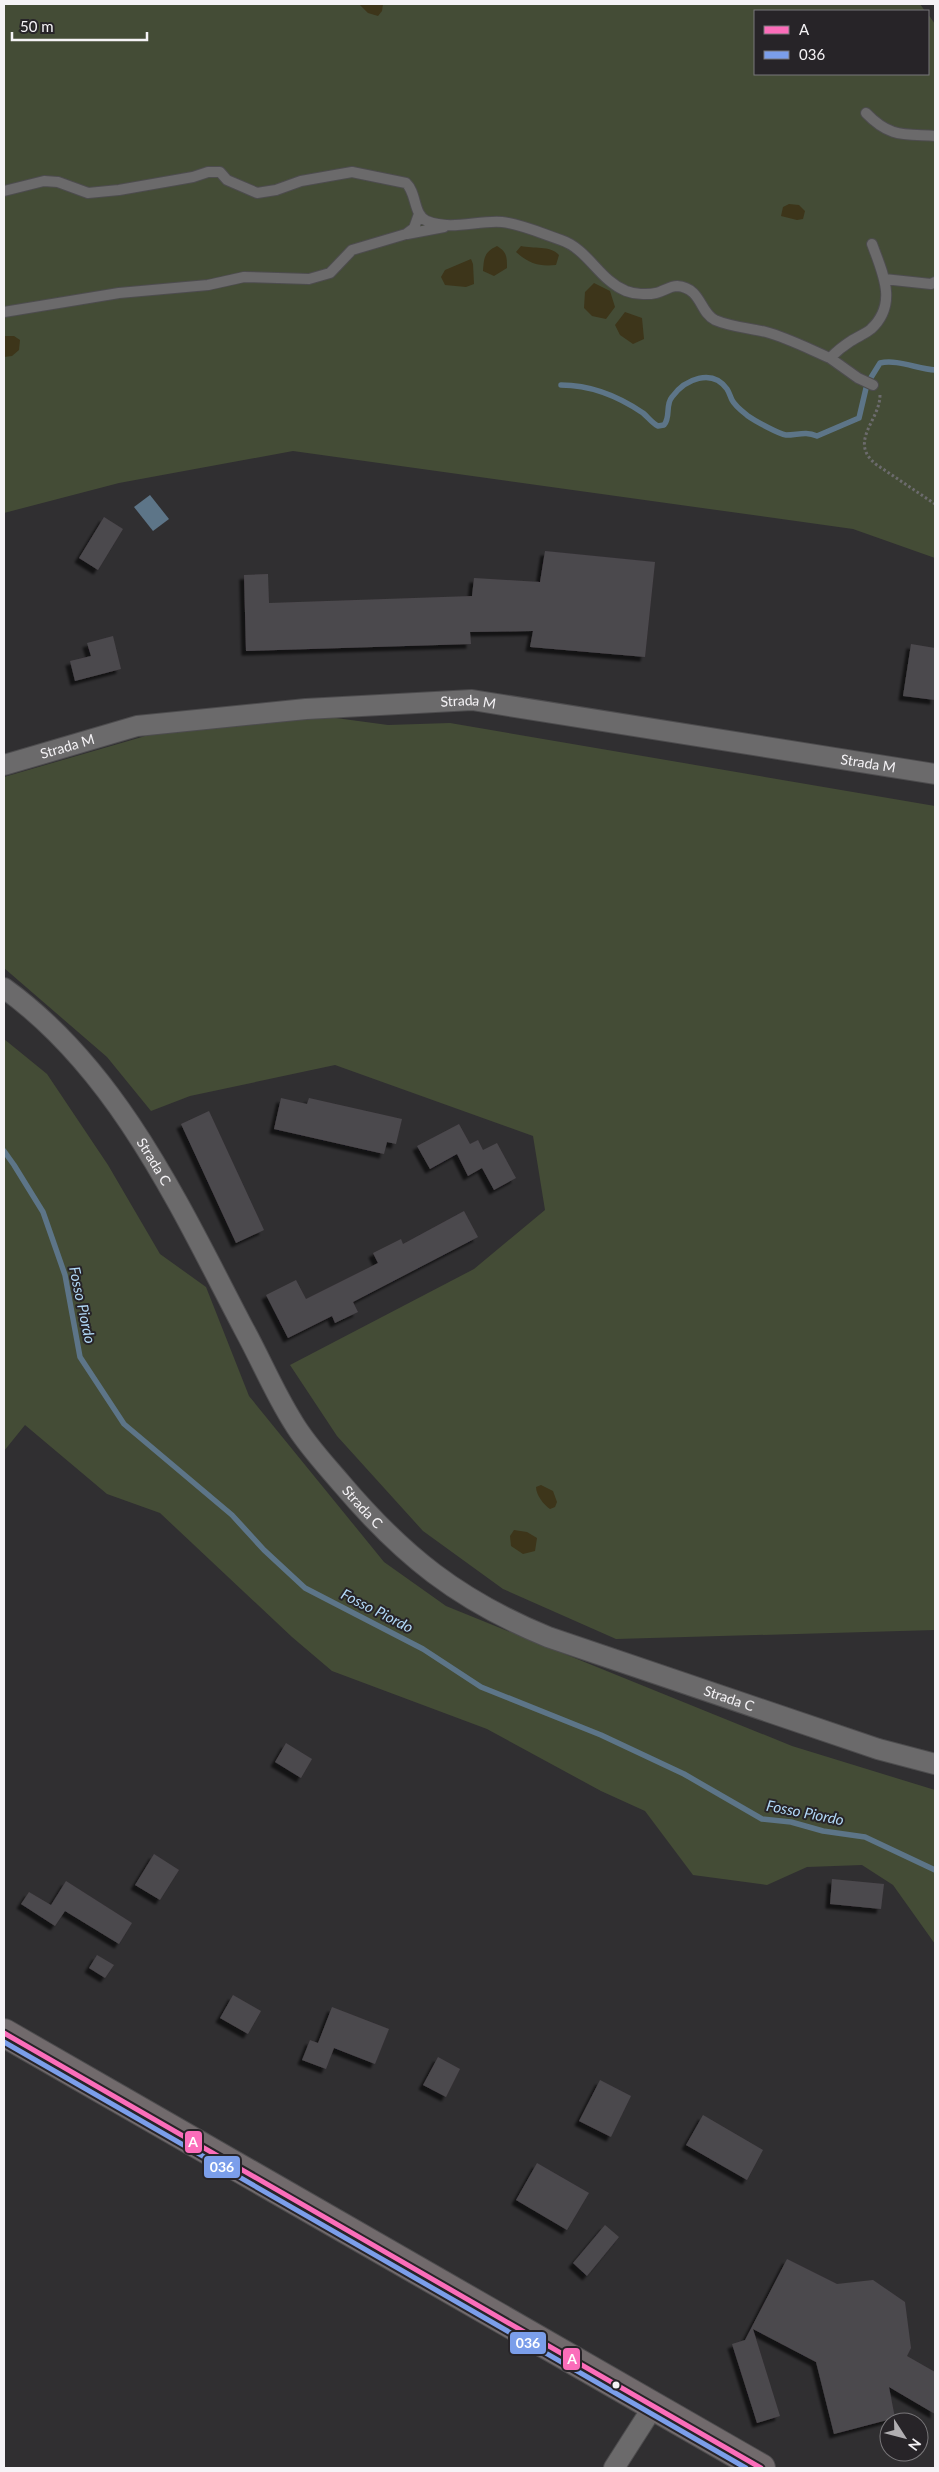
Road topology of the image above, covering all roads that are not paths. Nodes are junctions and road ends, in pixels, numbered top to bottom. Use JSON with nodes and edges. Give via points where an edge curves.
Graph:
{"nodes":[{"id":1,"x":866,"y":113,"type":"dead end"},
{"id":2,"x":935,"y":136,"type":"edge"},
{"id":3,"x":4,"y":191,"type":"edge"},
{"id":4,"x":419,"y":214,"type":"junction"},
{"id":5,"x":450,"y":226,"type":"junction"},
{"id":6,"x":406,"y":234,"type":"junction"},
{"id":7,"x":872,"y":244,"type":"dead end"},
{"id":8,"x":884,"y":280,"type":"junction"},
{"id":9,"x":935,"y":282,"type":"edge"},
{"id":10,"x":4,"y":312,"type":"edge"},
{"id":11,"x":830,"y":358,"type":"junction"},
{"id":12,"x":869,"y":383,"type":"road end"},
{"id":13,"x":4,"y":765,"type":"edge"},
{"id":14,"x":935,"y":774,"type":"edge"},
{"id":15,"x":4,"y":988,"type":"edge"},
{"id":16,"x":935,"y":1764,"type":"edge"},
{"id":17,"x":4,"y":2033,"type":"edge"},
{"id":18,"x":653,"y":2407,"type":"junction"},
{"id":19,"x":614,"y":2468,"type":"edge"},
{"id":20,"x":761,"y":2468,"type":"edge"}],
"edges":[{"from":1,"to":2,"type":"lane","via":[[886,131],[902,136]]},
{"from":3,"to":4,"type":"lane","via":[[44,181],[58,182],[88,193],[220,172],[227,180],[257,194],[301,181],[352,172],[406,183],[412,189]]},
{"from":4,"to":5,"type":"lane","via":[[426,221]]},
{"from":4,"to":6,"type":"lane","via":[[414,228]]},
{"from":5,"to":6,"type":"lane"},
{"from":5,"to":11,"type":"lane","via":[[503,222],[564,241],[588,257],[606,279],[626,291],[654,294],[676,286],[692,291],[712,318],[768,333]]},
{"from":6,"to":10,"type":"lane","via":[[352,250],[330,273],[309,279],[244,277],[208,285],[119,293]]},
{"from":7,"to":8,"type":"lane"},
{"from":8,"to":9,"type":"lane"},
{"from":8,"to":11,"type":"lane","via":[[887,296],[884,315],[870,330]]},
{"from":11,"to":12,"type":"lane"},
{"from":13,"to":14,"type":"street","name":"Strada M","via":[[137,726],[306,709],[472,700]]},
{"from":15,"to":16,"type":"street","name":"Strada C","via":[[67,1043],[116,1103],[151,1156],[294,1424],[362,1508],[403,1550],[467,1598],[527,1628],[878,1749]]},
{"from":17,"to":18,"type":"main road"},
{"from":18,"to":19,"type":"street"},
{"from":18,"to":20,"type":"main road"}]}
